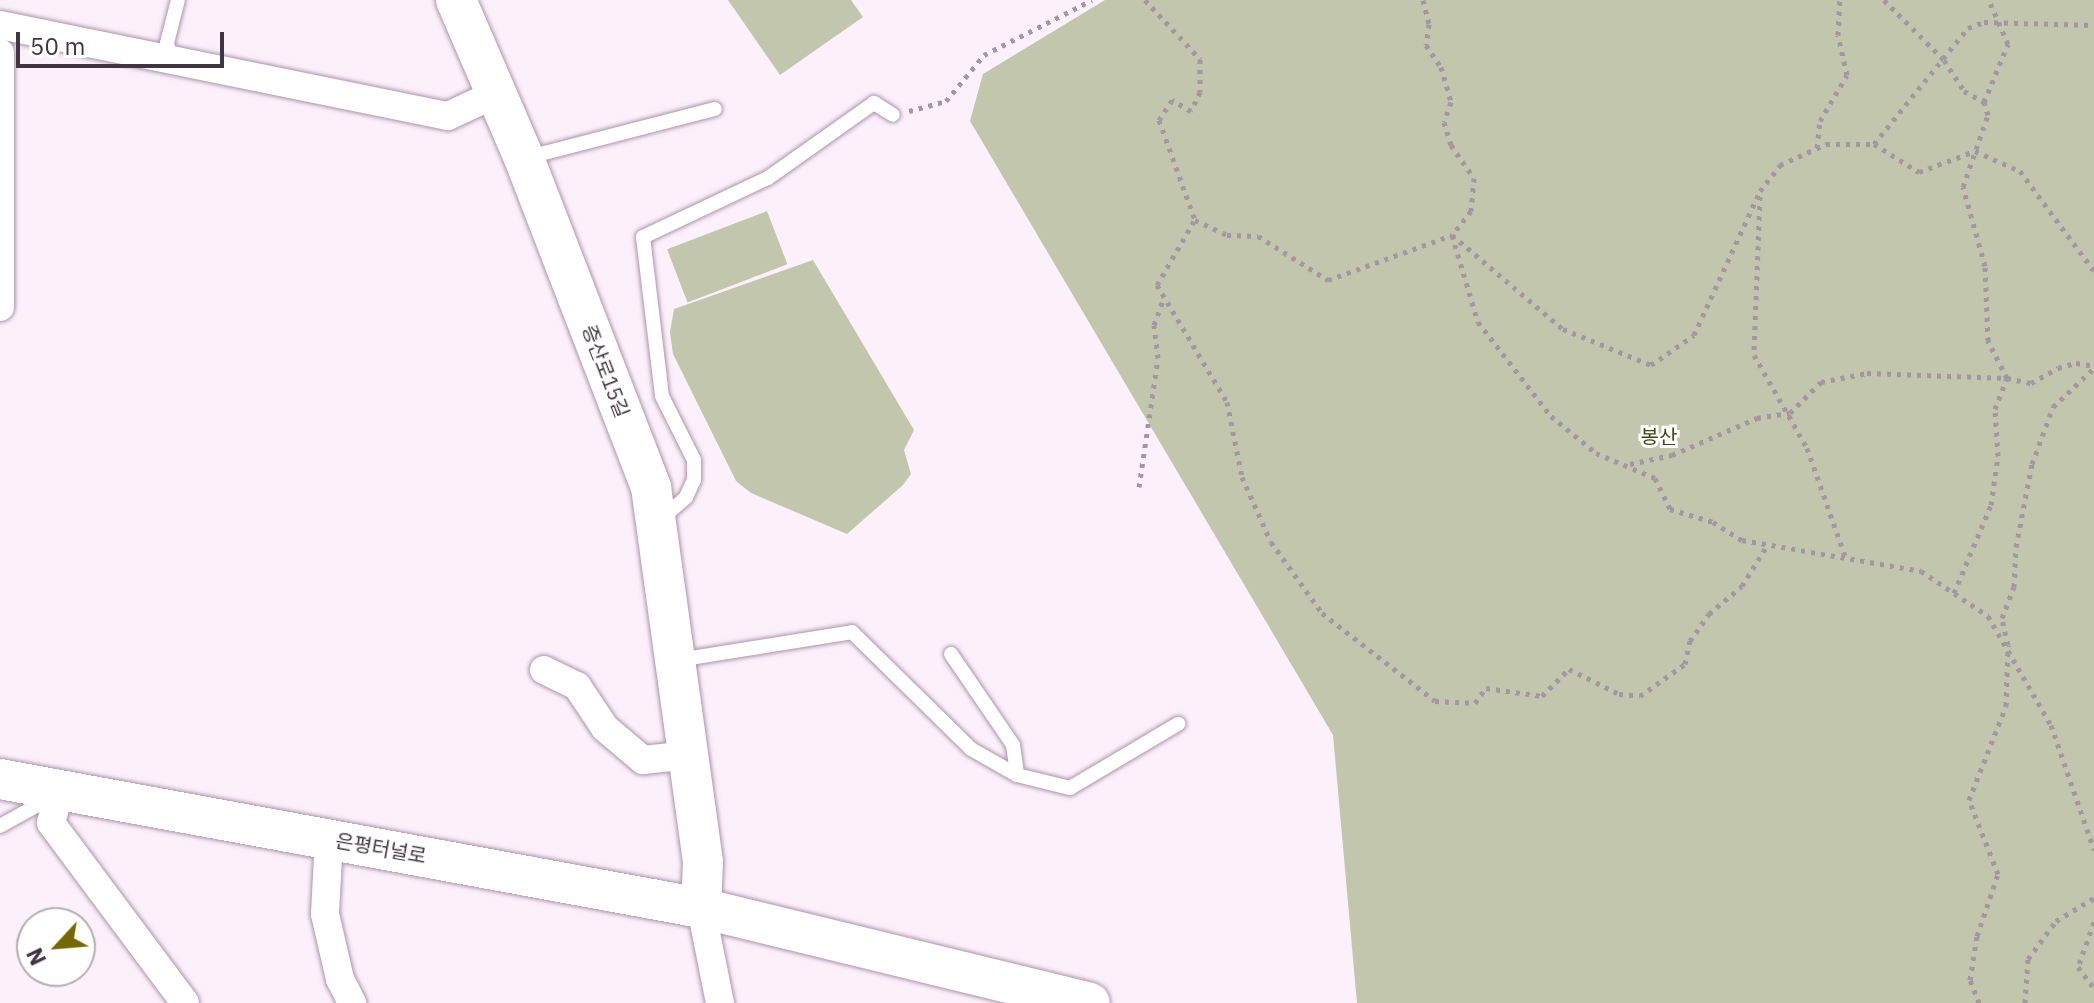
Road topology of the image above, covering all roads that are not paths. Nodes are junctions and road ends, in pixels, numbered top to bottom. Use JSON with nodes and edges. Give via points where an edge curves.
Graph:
{"nodes":[{"id":1,"x":178,"y":0,"type":"edge"},
{"id":2,"x":456,"y":0,"type":"edge"},
{"id":3,"x":0,"y":25,"type":"edge"},
{"id":4,"x":0,"y":53,"type":"edge"},
{"id":5,"x":171,"y":59,"type":"junction"},
{"id":6,"x":493,"y":95,"type":"junction"},
{"id":7,"x":715,"y":109,"type":"dead end"},
{"id":8,"x":893,"y":115,"type":"road end"},
{"id":9,"x":524,"y":158,"type":"junction"},
{"id":10,"x":2,"y":200,"type":"edge"},
{"id":11,"x":0,"y":307,"type":"edge"},
{"id":12,"x":656,"y":523,"type":"junction"},
{"id":13,"x":951,"y":654,"type":"dead end"},
{"id":14,"x":678,"y":660,"type":"junction"},
{"id":15,"x":544,"y":670,"type":"dead end"},
{"id":16,"x":1178,"y":724,"type":"dead end"},
{"id":17,"x":690,"y":755,"type":"junction"},
{"id":18,"x":1017,"y":775,"type":"junction"},
{"id":19,"x":0,"y":779,"type":"edge"},
{"id":20,"x":60,"y":791,"type":"junction"},
{"id":21,"x":0,"y":826,"type":"edge"},
{"id":22,"x":329,"y":839,"type":"junction"},
{"id":23,"x":701,"y":908,"type":"junction"},
{"id":24,"x":1070,"y":1001,"type":"edge"},
{"id":25,"x":185,"y":1003,"type":"edge"},
{"id":26,"x":352,"y":1003,"type":"edge"},
{"id":27,"x":720,"y":1003,"type":"edge"}],
"edges":[{"from":1,"to":5,"type":"lane","via":[[167,43]]},
{"from":2,"to":6,"type":"main road","name":"증산로15길"},
{"from":3,"to":5,"type":"street"},
{"from":4,"to":10,"type":"street"},
{"from":5,"to":6,"type":"street","via":[[448,116]]},
{"from":6,"to":9,"type":"main road","name":"증산로15길"},
{"from":7,"to":9,"type":"lane"},
{"from":8,"to":12,"type":"lane","via":[[874,103],[768,178],[643,237],[662,396],[694,460],[694,480],[686,497]]},
{"from":9,"to":12,"type":"main road","name":"증산로15길","via":[[651,487]]},
{"from":10,"to":11,"type":"street"},
{"from":12,"to":14,"type":"main road","name":"증산로15길"},
{"from":13,"to":18,"type":"lane","via":[[1013,745]]},
{"from":14,"to":17,"type":"main road","name":"증산로15길"},
{"from":14,"to":18,"type":"lane","via":[[852,632],[971,749]]},
{"from":15,"to":17,"type":"street","via":[[577,686],[605,728],[643,760]]},
{"from":16,"to":18,"type":"lane","via":[[1070,788]]},
{"from":17,"to":23,"type":"main road","name":"증산로15길","via":[[703,862]]},
{"from":19,"to":20,"type":"main road","name":"은평터널로"},
{"from":20,"to":21,"type":"lane"},
{"from":20,"to":22,"type":"main road","name":"은평터널로"},
{"from":20,"to":25,"type":"street","via":[[51,823]]},
{"from":22,"to":23,"type":"main road","name":"은평터널로"},
{"from":22,"to":26,"type":"street","via":[[325,914],[340,979]]},
{"from":23,"to":24,"type":"main road","name":"은평터널로"},
{"from":23,"to":27,"type":"street"}]}
